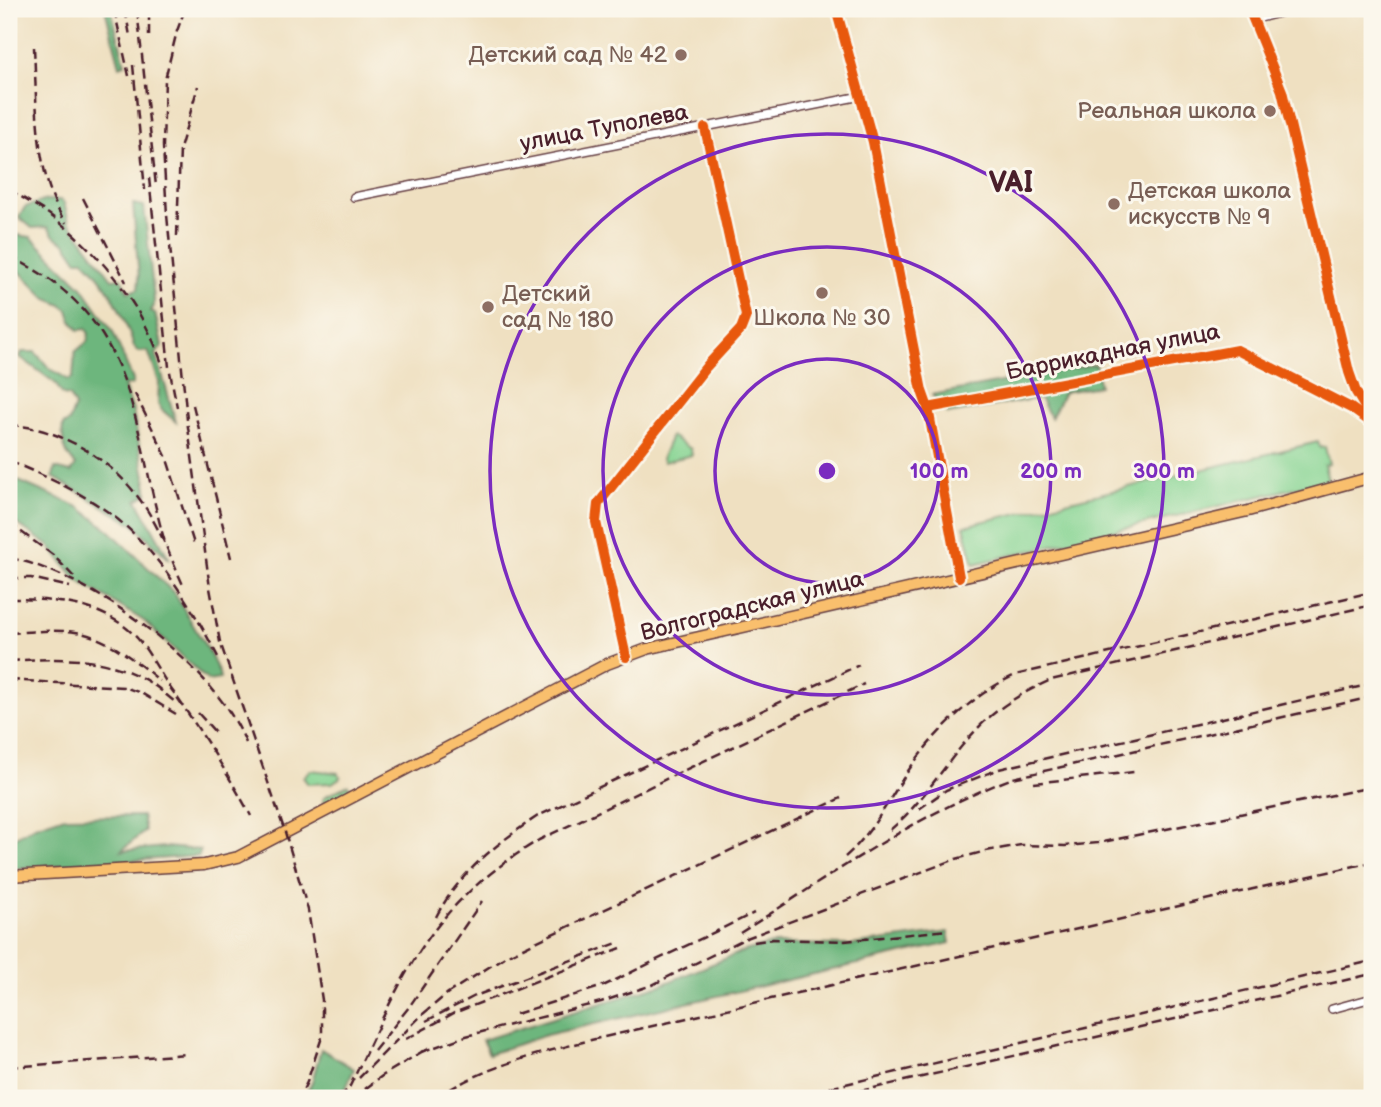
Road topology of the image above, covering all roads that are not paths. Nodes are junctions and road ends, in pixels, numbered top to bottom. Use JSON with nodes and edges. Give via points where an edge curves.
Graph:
{"nodes":[{"id":1,"x":836,"y":9,"type":"edge"},
{"id":2,"x":1249,"y":9,"type":"edge"},
{"id":3,"x":1295,"y":9,"type":"edge"},
{"id":4,"x":1252,"y":20,"type":"junction"},
{"id":5,"x":861,"y":96,"type":"junction"},
{"id":6,"x":705,"y":128,"type":"junction"},
{"id":7,"x":354,"y":197,"type":"dead end"},
{"id":8,"x":928,"y":408,"type":"junction"},
{"id":9,"x":1372,"y":421,"type":"edge"},
{"id":10,"x":1372,"y":477,"type":"edge"},
{"id":11,"x":959,"y":576,"type":"junction"},
{"id":12,"x":626,"y":657,"type":"junction"},
{"id":13,"x":9,"y":876,"type":"edge"},
{"id":14,"x":1372,"y":998,"type":"edge"},
{"id":15,"x":1332,"y":1009,"type":"dead end"}],
"edges":[{"from":1,"to":5,"type":"street"},
{"from":2,"to":4,"type":"street","name":"Баррикадная улица"},
{"from":3,"to":4,"type":"street"},
{"from":4,"to":9,"type":"street","name":"Баррикадная улица","via":[[1282,91],[1349,372]]},
{"from":5,"to":6,"type":"street","name":"улица Туполева"},
{"from":5,"to":8,"type":"street"},
{"from":6,"to":7,"type":"street","name":"улица Туполева"},
{"from":6,"to":12,"type":"street","via":[[746,316],[741,329],[598,504],[596,522]]},
{"from":8,"to":9,"type":"street","name":"Баррикадная улица","via":[[1237,350]]},
{"from":8,"to":11,"type":"street"},
{"from":10,"to":11,"type":"main road","name":"Волгоградская улица","via":[[1248,511]]},
{"from":11,"to":12,"type":"main road","name":"Волгоградская улица"},
{"from":12,"to":13,"type":"main road","name":"Волгоградская улица","via":[[238,857],[204,865]]},
{"from":14,"to":15,"type":"street"}]}
